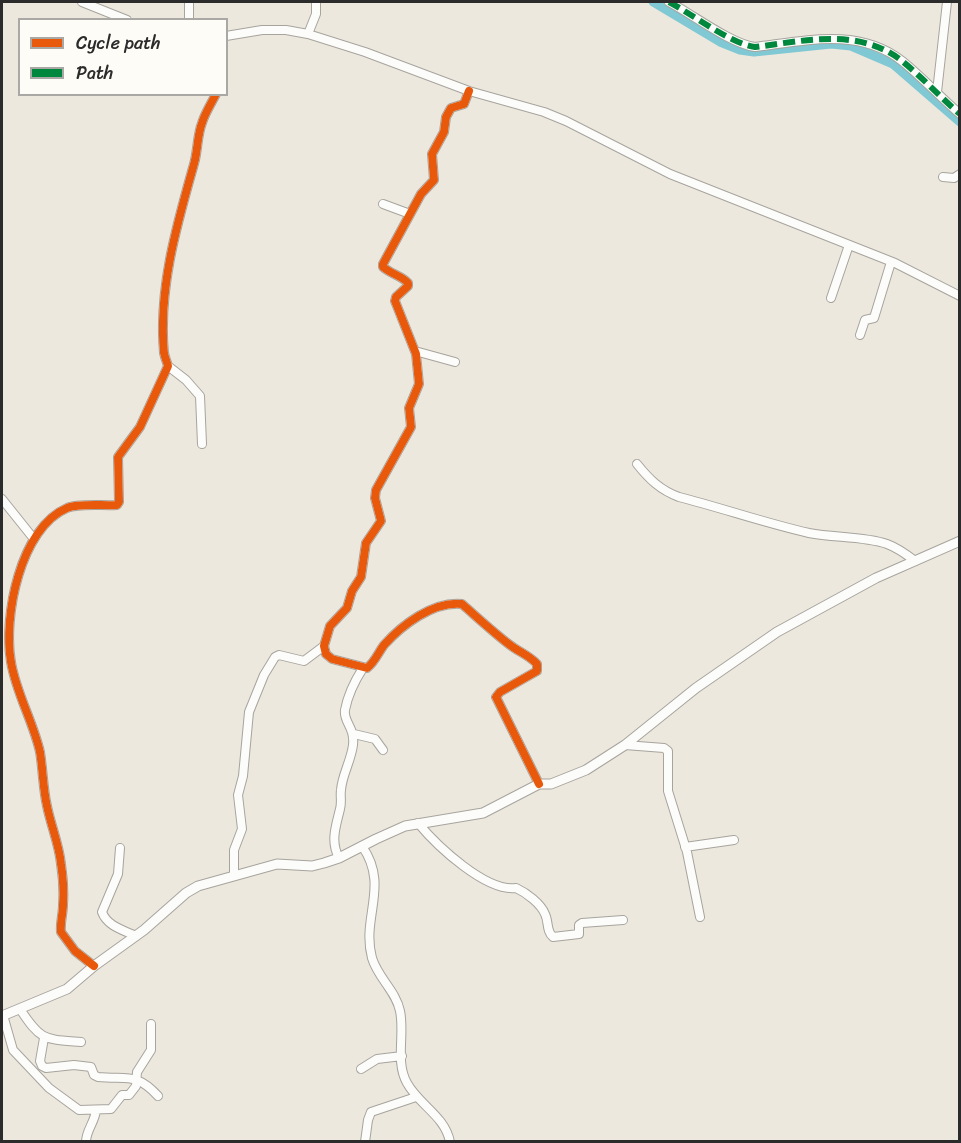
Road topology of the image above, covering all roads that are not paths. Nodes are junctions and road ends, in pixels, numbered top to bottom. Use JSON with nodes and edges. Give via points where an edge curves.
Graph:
{"nodes":[{"id":1,"x":82,"y":2,"type":"edge"},
{"id":2,"x":189,"y":2,"type":"edge"},
{"id":3,"x":316,"y":2,"type":"edge"},
{"id":4,"x":669,"y":2,"type":"edge"},
{"id":5,"x":947,"y":2,"type":"edge"},
{"id":6,"x":123,"y":18,"type":"edge"},
{"id":7,"x":189,"y":18,"type":"edge"},
{"id":8,"x":308,"y":34,"type":"junction"},
{"id":9,"x":228,"y":36,"type":"edge"},
{"id":10,"x":469,"y":91,"type":"junction"},
{"id":11,"x":937,"y":92,"type":"junction"},
{"id":12,"x":215,"y":96,"type":"edge"},
{"id":13,"x":960,"y":114,"type":"edge"},
{"id":14,"x":960,"y":174,"type":"edge"},
{"id":15,"x":943,"y":177,"type":"dead end"},
{"id":16,"x":383,"y":204,"type":"dead end"},
{"id":17,"x":410,"y":214,"type":"junction"},
{"id":18,"x":849,"y":245,"type":"junction"},
{"id":19,"x":891,"y":262,"type":"junction"},
{"id":20,"x":960,"y":296,"type":"edge"},
{"id":21,"x":831,"y":297,"type":"dead end"},
{"id":22,"x":860,"y":335,"type":"dead end"},
{"id":23,"x":415,"y":351,"type":"junction"},
{"id":24,"x":455,"y":362,"type":"dead end"},
{"id":25,"x":168,"y":366,"type":"junction"},
{"id":26,"x":202,"y":444,"type":"dead end"},
{"id":27,"x":637,"y":464,"type":"dead end"},
{"id":28,"x":2,"y":499,"type":"edge"},
{"id":29,"x":34,"y":539,"type":"junction"},
{"id":30,"x":960,"y":541,"type":"edge"},
{"id":31,"x":915,"y":561,"type":"junction"},
{"id":32,"x":324,"y":646,"type":"junction"},
{"id":33,"x":363,"y":668,"type":"junction"},
{"id":34,"x":354,"y":734,"type":"junction"},
{"id":35,"x":625,"y":745,"type":"junction"},
{"id":36,"x":382,"y":750,"type":"dead end"},
{"id":37,"x":539,"y":784,"type":"junction"},
{"id":38,"x":418,"y":823,"type":"junction"},
{"id":39,"x":734,"y":840,"type":"dead end"},
{"id":40,"x":362,"y":846,"type":"junction"},
{"id":41,"x":685,"y":847,"type":"junction"},
{"id":42,"x":120,"y":848,"type":"dead end"},
{"id":43,"x":339,"y":858,"type":"junction"},
{"id":44,"x":234,"y":875,"type":"junction"},
{"id":45,"x":700,"y":917,"type":"dead end"},
{"id":46,"x":623,"y":920,"type":"dead end"},
{"id":47,"x":136,"y":936,"type":"junction"},
{"id":48,"x":94,"y":966,"type":"junction"},
{"id":49,"x":20,"y":1009,"type":"junction"},
{"id":50,"x":2,"y":1015,"type":"edge"},
{"id":51,"x":152,"y":1024,"type":"dead end"},
{"id":52,"x":44,"y":1038,"type":"junction"},
{"id":53,"x":81,"y":1042,"type":"dead end"},
{"id":54,"x":402,"y":1056,"type":"junction"},
{"id":55,"x":361,"y":1069,"type":"dead end"},
{"id":56,"x":136,"y":1078,"type":"junction"},
{"id":57,"x":158,"y":1096,"type":"dead end"},
{"id":58,"x":416,"y":1097,"type":"junction"},
{"id":59,"x":96,"y":1110,"type":"junction"},
{"id":60,"x":86,"y":1142,"type":"edge"},
{"id":61,"x":365,"y":1142,"type":"edge"},
{"id":62,"x":450,"y":1142,"type":"edge"}],
"edges":[{"from":1,"to":6,"type":"street"},
{"from":2,"to":7,"type":"street"},
{"from":3,"to":8,"type":"street"},
{"from":4,"to":11,"type":"street","via":[[747,46],[842,38],[864,43],[901,60]]},
{"from":5,"to":11,"type":"street"},
{"from":8,"to":9,"type":"street","via":[[262,30]]},
{"from":8,"to":10,"type":"street"},
{"from":10,"to":17,"type":"street","via":[[464,104],[451,108],[446,117],[445,129],[432,154],[434,180]]},
{"from":10,"to":18,"type":"street","via":[[544,112],[670,174]]},
{"from":11,"to":13,"type":"street"},
{"from":12,"to":25,"type":"street","via":[[199,131],[169,270],[164,310]]},
{"from":14,"to":15,"type":"street"},
{"from":16,"to":17,"type":"street"},
{"from":17,"to":23,"type":"street","via":[[382,266],[408,283],[395,301]]},
{"from":18,"to":19,"type":"street"},
{"from":18,"to":21,"type":"street"},
{"from":19,"to":20,"type":"street"},
{"from":19,"to":22,"type":"street","via":[[876,315],[865,320]]},
{"from":23,"to":24,"type":"street"},
{"from":23,"to":32,"type":"street","via":[[419,378],[409,408],[411,427],[377,486],[375,498],[381,521],[366,543],[361,576],[347,608],[330,626]]},
{"from":25,"to":26,"type":"street","via":[[200,396]]},
{"from":25,"to":29,"type":"street","via":[[140,427],[118,457],[117,505],[68,507],[45,524]]},
{"from":27,"to":31,"type":"street","via":[[653,482],[679,497],[808,533],[887,544]]},
{"from":28,"to":29,"type":"street"},
{"from":29,"to":48,"type":"street","via":[[13,602],[9,651],[14,676],[32,720],[61,862],[61,932],[75,951]]},
{"from":30,"to":31,"type":"main road"},
{"from":31,"to":35,"type":"main road","via":[[777,632],[696,688]]},
{"from":32,"to":33,"type":"street","via":[[332,659]]},
{"from":32,"to":44,"type":"street","via":[[304,661],[275,657],[251,706],[238,795],[243,826],[234,850]]},
{"from":33,"to":34,"type":"street","via":[[351,689],[345,712]]},
{"from":33,"to":37,"type":"street","via":[[370,666],[384,646],[412,620],[430,610],[462,604],[537,664],[537,672],[496,697]]},
{"from":34,"to":36,"type":"street","via":[[371,737]]},
{"from":34,"to":43,"type":"street","via":[[333,837]]},
{"from":35,"to":37,"type":"main road","via":[[586,770],[551,784]]},
{"from":35,"to":41,"type":"street","via":[[668,751],[668,791]]},
{"from":37,"to":38,"type":"main road","via":[[483,813]]},
{"from":38,"to":40,"type":"main road"},
{"from":38,"to":46,"type":"street","via":[[442,850],[488,882],[516,888],[528,896],[545,913],[553,937],[579,934],[582,923]]},
{"from":39,"to":41,"type":"street"},
{"from":40,"to":43,"type":"main road"},
{"from":40,"to":54,"type":"street","via":[[375,877],[369,926],[371,955],[397,1002]]},
{"from":41,"to":45,"type":"street"},
{"from":42,"to":47,"type":"street","via":[[118,874],[102,912],[111,924]]},
{"from":43,"to":44,"type":"main road","via":[[312,866],[277,864]]},
{"from":44,"to":47,"type":"main road","via":[[186,893]]},
{"from":47,"to":48,"type":"main road"},
{"from":48,"to":49,"type":"main road","via":[[67,989]]},
{"from":49,"to":50,"type":"main road"},
{"from":49,"to":52,"type":"street"},
{"from":50,"to":59,"type":"street","via":[[11,1047],[23,1062],[76,1109]]},
{"from":51,"to":56,"type":"street","via":[[151,1050]]},
{"from":52,"to":53,"type":"street"},
{"from":52,"to":56,"type":"street","via":[[40,1064],[46,1068],[74,1065],[91,1067],[98,1077]]},
{"from":54,"to":55,"type":"street","via":[[377,1059]]},
{"from":54,"to":58,"type":"street","via":[[406,1083]]},
{"from":56,"to":57,"type":"street"},
{"from":56,"to":59,"type":"street","via":[[134,1089],[129,1095],[122,1095],[113,1108]]},
{"from":58,"to":61,"type":"street","via":[[371,1112]]},
{"from":58,"to":62,"type":"street","via":[[444,1123]]},
{"from":59,"to":60,"type":"street"}]}
